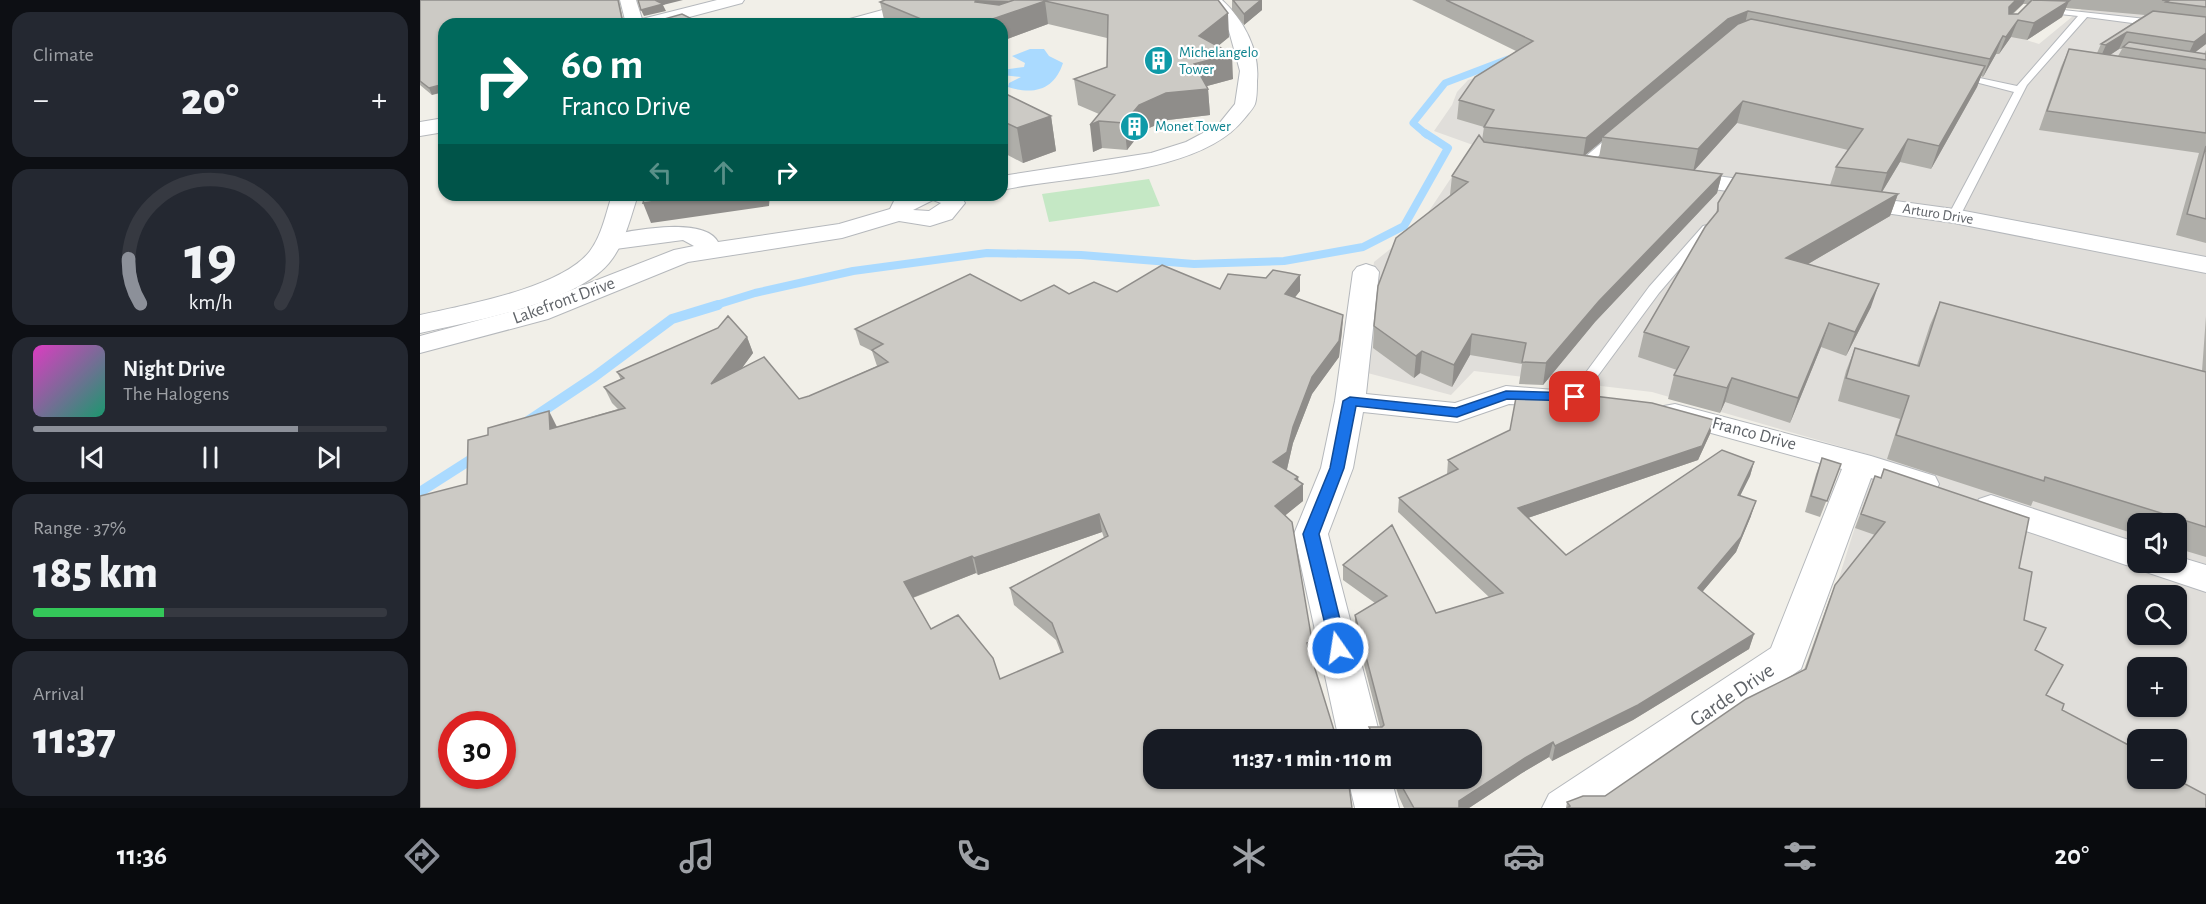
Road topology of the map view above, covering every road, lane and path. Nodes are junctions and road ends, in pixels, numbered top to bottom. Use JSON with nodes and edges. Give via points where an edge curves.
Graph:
{"nodes":[{"id":1,"x":628,"y":0,"type":"edge"},
{"id":2,"x":736,"y":0,"type":"edge"},
{"id":3,"x":939,"y":0,"type":"edge"},
{"id":4,"x":1206,"y":1,"type":"edge"},
{"id":5,"x":2038,"y":9,"type":"edge"},
{"id":6,"x":2085,"y":15,"type":"junction"},
{"id":7,"x":632,"y":18,"type":"edge"},
{"id":8,"x":666,"y":18,"type":"edge"},
{"id":9,"x":874,"y":18,"type":"edge"},
{"id":10,"x":2162,"y":24,"type":"edge"},
{"id":11,"x":2045,"y":59,"type":"junction"},
{"id":12,"x":2056,"y":61,"type":"dead end"},
{"id":13,"x":1949,"y":75,"type":"edge"},
{"id":14,"x":2020,"y":90,"type":"junction"},
{"id":15,"x":438,"y":126,"type":"edge"},
{"id":16,"x":1625,"y":128,"type":"edge"},
{"id":17,"x":420,"y":129,"type":"edge"},
{"id":18,"x":1559,"y":162,"type":"edge"},
{"id":19,"x":1582,"y":165,"type":"junction"},
{"id":20,"x":1605,"y":168,"type":"edge"},
{"id":21,"x":1664,"y":176,"type":"edge"},
{"id":22,"x":1008,"y":178,"type":"edge"},
{"id":23,"x":1793,"y":194,"type":"edge"},
{"id":24,"x":1828,"y":198,"type":"edge"},
{"id":25,"x":623,"y":201,"type":"edge"},
{"id":26,"x":908,"y":201,"type":"edge"},
{"id":27,"x":952,"y":201,"type":"edge"},
{"id":28,"x":1954,"y":216,"type":"junction"},
{"id":29,"x":1707,"y":229,"type":"edge"},
{"id":30,"x":608,"y":243,"type":"junction"},
{"id":31,"x":706,"y":250,"type":"junction"},
{"id":32,"x":2206,"y":265,"type":"edge"},
{"id":33,"x":1366,"y":272,"type":"dead end"},
{"id":34,"x":485,"y":318,"type":"junction"},
{"id":35,"x":420,"y":324,"type":"edge"},
{"id":36,"x":420,"y":345,"type":"edge"},
{"id":37,"x":1575,"y":397,"type":"junction"},
{"id":38,"x":1350,"y":401,"type":"junction"},
{"id":39,"x":1607,"y":401,"type":"edge"},
{"id":40,"x":1650,"y":406,"type":"edge"},
{"id":41,"x":1860,"y":463,"type":"junction"},
{"id":42,"x":2127,"y":552,"type":"edge"},
{"id":43,"x":2187,"y":573,"type":"edge"},
{"id":44,"x":2206,"y":579,"type":"edge"},
{"id":45,"x":1357,"y":729,"type":"edge"},
{"id":46,"x":1372,"y":789,"type":"edge"},
{"id":47,"x":1377,"y":808,"type":"edge"},
{"id":48,"x":1564,"y":808,"type":"edge"}],
"edges":[{"from":1,"to":7,"type":"street"},
{"from":2,"to":8,"type":"street"},
{"from":3,"to":9,"type":"street"},
{"from":4,"to":22,"type":"street","via":[[1242,37],[1250,79],[1249,98],[1230,124],[1194,145],[1153,160]]},
{"from":5,"to":6,"type":"lane"},
{"from":6,"to":10,"type":"lane"},
{"from":6,"to":11,"type":"lane"},
{"from":11,"to":12,"type":"lane"},
{"from":11,"to":14,"type":"lane"},
{"from":13,"to":14,"type":"lane"},
{"from":14,"to":28,"type":"lane"},
{"from":15,"to":17,"type":"street"},
{"from":16,"to":19,"type":"lane"},
{"from":18,"to":19,"type":"street"},
{"from":19,"to":20,"type":"street"},
{"from":21,"to":23,"type":"street"},
{"from":24,"to":28,"type":"street","name":"Arturo Drive"},
{"from":25,"to":30,"type":"street","name":"Lakefront Drive"},
{"from":26,"to":27,"type":"street","via":[[915,219],[936,217],[951,208]]},
{"from":26,"to":31,"type":"street","name":"Lakefront Drive","via":[[842,231]]},
{"from":28,"to":32,"type":"street","name":"Arturo Drive"},
{"from":29,"to":37,"type":"lane","via":[[1654,290]]},
{"from":30,"to":31,"type":"street","via":[[690,233],[706,241]]},
{"from":30,"to":34,"type":"street","name":"Lakefront Drive","via":[[599,259],[571,279]]},
{"from":31,"to":34,"type":"street","name":"Lakefront Drive","via":[[659,264],[548,310]]},
{"from":33,"to":38,"type":"street"},
{"from":34,"to":35,"type":"street","name":"Lakefront Drive"},
{"from":34,"to":36,"type":"street","name":"Lakefront Drive"},
{"from":37,"to":38,"type":"street","via":[[1506,395],[1457,413]]},
{"from":37,"to":39,"type":"street"},
{"from":38,"to":45,"type":"street","via":[[1337,468],[1311,534]]},
{"from":40,"to":41,"type":"street","name":"Franco Drive"},
{"from":41,"to":42,"type":"street","name":"Franco Drive"},
{"from":41,"to":48,"type":"street","name":"Garde Drive","via":[[1787,658]]},
{"from":43,"to":44,"type":"street"},
{"from":46,"to":47,"type":"street"}]}
